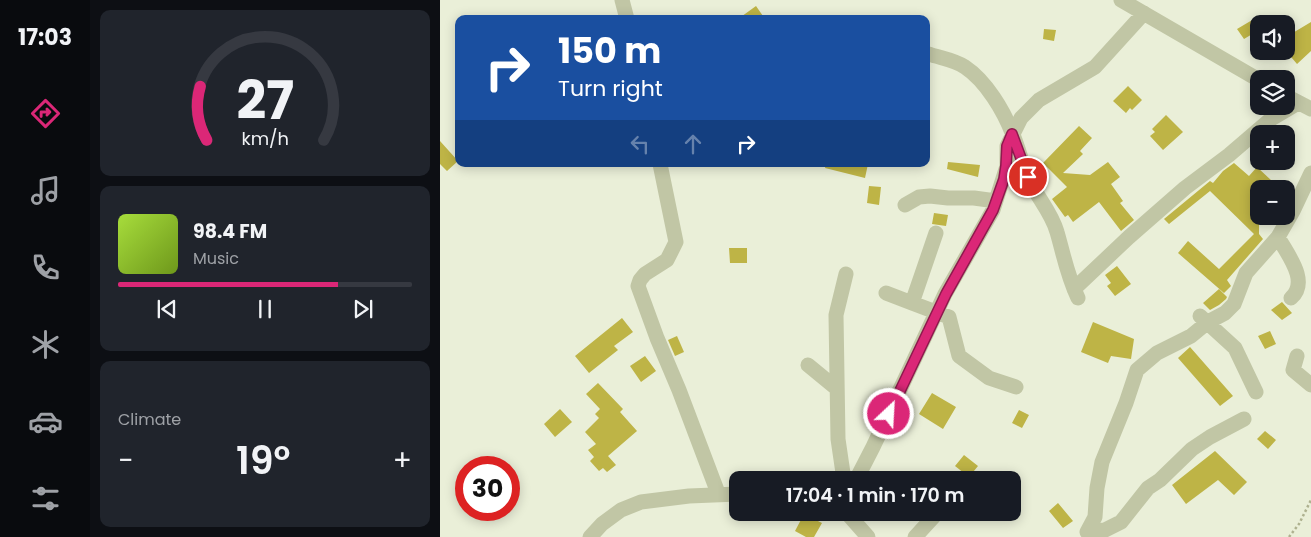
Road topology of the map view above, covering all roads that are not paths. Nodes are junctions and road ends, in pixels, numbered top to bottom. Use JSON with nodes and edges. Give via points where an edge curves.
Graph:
{"nodes":[{"id":1,"x":622,"y":0,"type":"edge"},
{"id":2,"x":1121,"y":0,"type":"edge"},
{"id":3,"x":1144,"y":13,"type":"junction"},
{"id":4,"x":626,"y":15,"type":"edge"},
{"id":5,"x":930,"y":54,"type":"edge"},
{"id":6,"x":1250,"y":75,"type":"edge"},
{"id":7,"x":1298,"y":103,"type":"edge"},
{"id":8,"x":1012,"y":134,"type":"junction"},
{"id":9,"x":661,"y":167,"type":"edge"},
{"id":10,"x":1311,"y":173,"type":"edge"},
{"id":11,"x":996,"y":201,"type":"junction"},
{"id":12,"x":905,"y":205,"type":"dead end"},
{"id":13,"x":936,"y":233,"type":"dead end"},
{"id":14,"x":1278,"y":237,"type":"junction"},
{"id":15,"x":846,"y":274,"type":"dead end"},
{"id":16,"x":886,"y":293,"type":"dead end"},
{"id":17,"x":1291,"y":298,"type":"dead end"},
{"id":18,"x":912,"y":303,"type":"junction"},
{"id":19,"x":937,"y":313,"type":"junction"},
{"id":20,"x":1204,"y":319,"type":"junction"},
{"id":21,"x":1297,"y":356,"type":"dead end"},
{"id":22,"x":808,"y":365,"type":"dead end"},
{"id":23,"x":1311,"y":385,"type":"edge"},
{"id":24,"x":1016,"y":387,"type":"dead end"},
{"id":25,"x":836,"y":388,"type":"junction"},
{"id":26,"x":1256,"y":392,"type":"dead end"},
{"id":27,"x":1244,"y":419,"type":"dead end"},
{"id":28,"x":843,"y":471,"type":"edge"},
{"id":29,"x":861,"y":471,"type":"edge"},
{"id":30,"x":718,"y":493,"type":"junction"},
{"id":31,"x":729,"y":494,"type":"edge"},
{"id":32,"x":854,"y":521,"type":"edge"},
{"id":33,"x":930,"y":521,"type":"edge"},
{"id":34,"x":590,"y":537,"type":"edge"},
{"id":35,"x":868,"y":537,"type":"edge"},
{"id":36,"x":916,"y":537,"type":"edge"}],
"edges":[{"from":1,"to":4,"type":"street"},
{"from":2,"to":3,"type":"street"},
{"from":3,"to":6,"type":"street"},
{"from":3,"to":8,"type":"street","via":[[1095,67],[1039,100],[1021,118]]},
{"from":5,"to":8,"type":"street","via":[[964,66],[987,86]]},
{"from":7,"to":8,"type":"street","via":[[1271,119],[1185,188],[1129,237],[1076,293],[1057,232],[1023,167]]},
{"from":8,"to":11,"type":"street","via":[[1007,146],[1004,179]]},
{"from":9,"to":30,"type":"street","via":[[676,242],[667,260],[645,274],[638,286]]},
{"from":10,"to":14,"type":"street"},
{"from":11,"to":12,"type":"street","via":[[930,196],[919,197]]},
{"from":11,"to":19,"type":"street"},
{"from":13,"to":18,"type":"street"},
{"from":14,"to":17,"type":"street","via":[[1300,278],[1297,292]]},
{"from":14,"to":20,"type":"street","via":[[1246,273],[1234,304],[1225,313]]},
{"from":15,"to":25,"type":"street","via":[[836,315]]},
{"from":16,"to":18,"type":"street"},
{"from":18,"to":19,"type":"street"},
{"from":19,"to":24,"type":"street","via":[[949,317],[959,356],[989,378]]},
{"from":19,"to":29,"type":"street"},
{"from":20,"to":26,"type":"street","via":[[1235,348]]},
{"from":20,"to":27,"type":"street","via":[[1191,336],[1157,353],[1137,370],[1102,462],[1094,517],[1087,532],[1105,530],[1120,522],[1148,488],[1192,449]]},
{"from":21,"to":23,"type":"street","via":[[1293,370]]},
{"from":22,"to":25,"type":"street"},
{"from":25,"to":28,"type":"street"},
{"from":30,"to":31,"type":"street"},
{"from":30,"to":34,"type":"street","via":[[641,502],[615,515]]},
{"from":32,"to":35,"type":"street"},
{"from":33,"to":36,"type":"street"}]}
